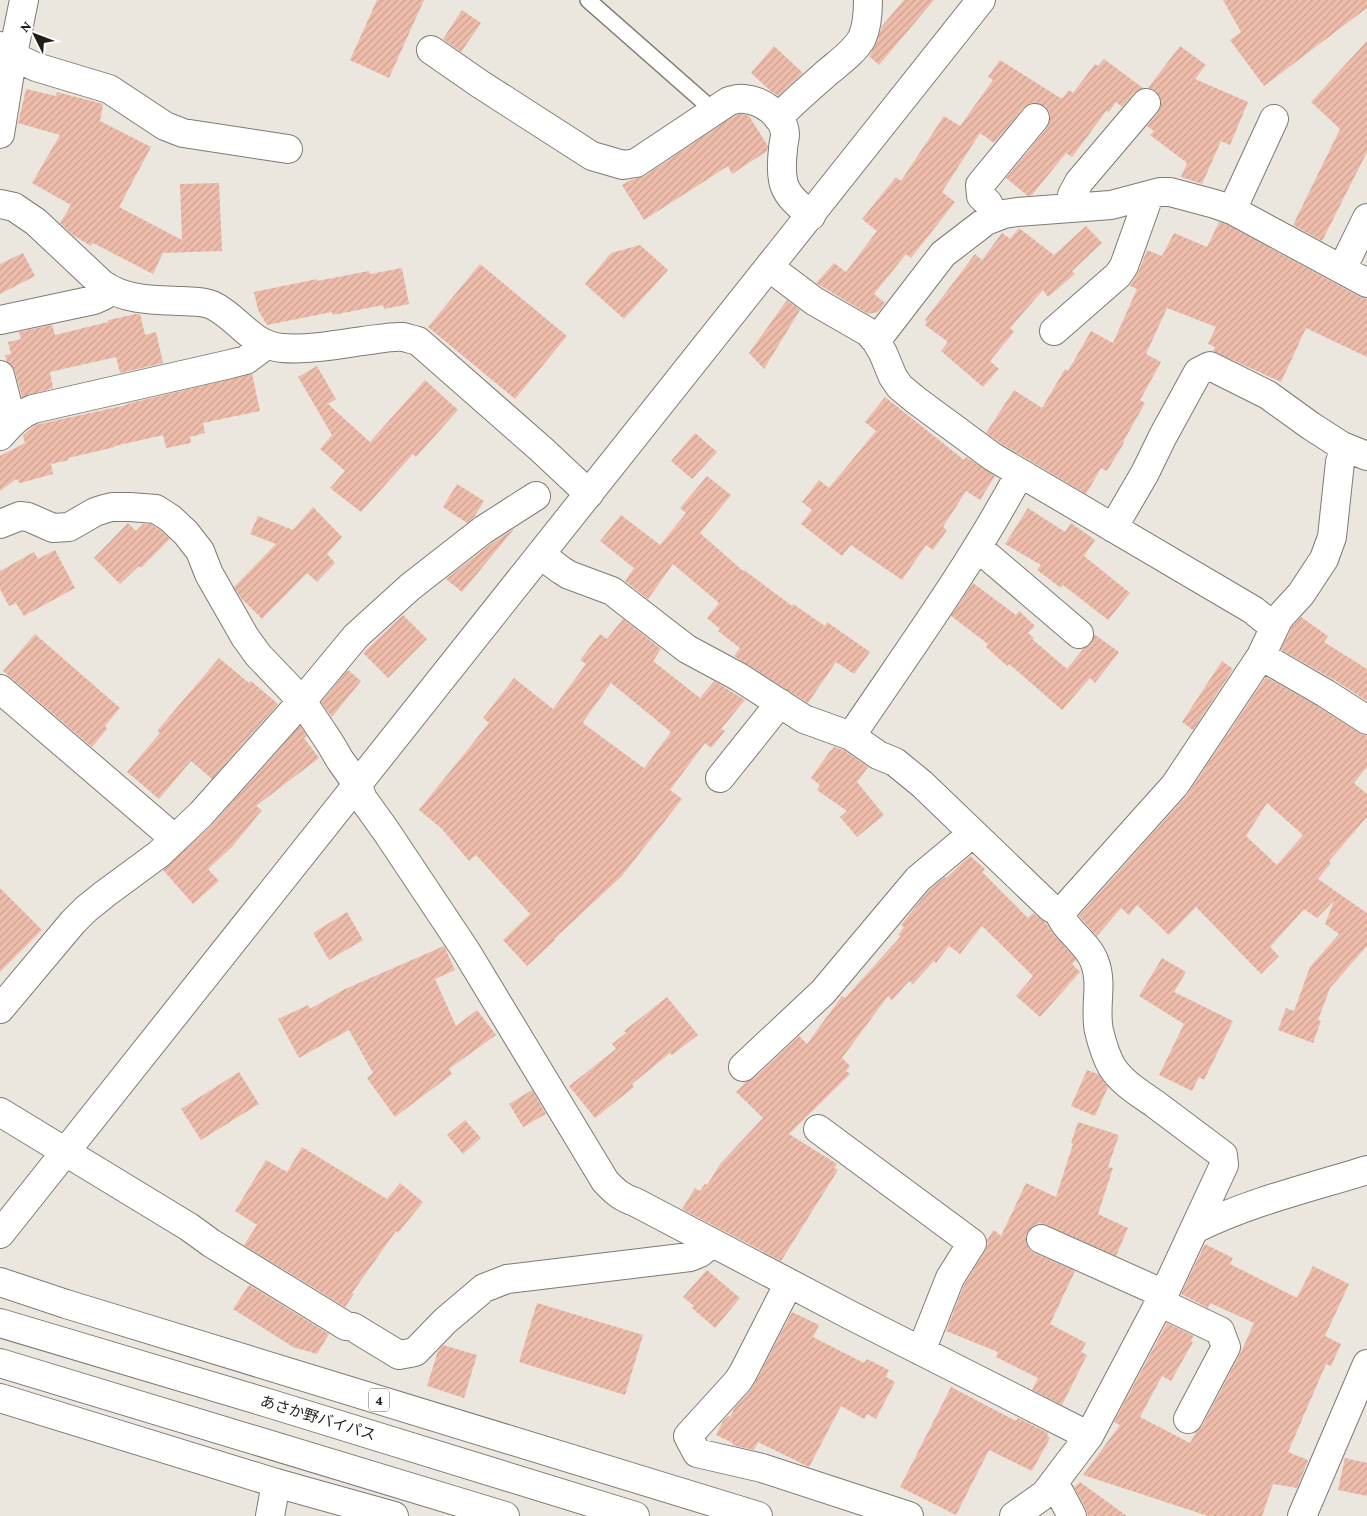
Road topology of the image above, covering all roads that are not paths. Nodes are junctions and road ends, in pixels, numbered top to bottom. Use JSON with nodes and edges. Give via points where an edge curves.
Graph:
{"nodes":[{"id":1,"x":24,"y":0,"type":"edge"},
{"id":2,"x":588,"y":0,"type":"edge"},
{"id":3,"x":868,"y":0,"type":"edge"},
{"id":4,"x":981,"y":0,"type":"edge"},
{"id":5,"x":6,"y":50,"type":"edge"},
{"id":6,"x":431,"y":50,"type":"dead end"},
{"id":7,"x":1146,"y":103,"type":"dead end"},
{"id":8,"x":714,"y":111,"type":"junction"},
{"id":9,"x":778,"y":118,"type":"junction"},
{"id":10,"x":1035,"y":118,"type":"dead end"},
{"id":11,"x":1274,"y":118,"type":"dead end"},
{"id":12,"x":0,"y":132,"type":"edge"},
{"id":13,"x":288,"y":149,"type":"dead end"},
{"id":14,"x":1149,"y":196,"type":"junction"},
{"id":15,"x":0,"y":204,"type":"edge"},
{"id":16,"x":1070,"y":208,"type":"junction"},
{"id":17,"x":1232,"y":210,"type":"junction"},
{"id":18,"x":811,"y":216,"type":"junction"},
{"id":19,"x":994,"y":218,"type":"junction"},
{"id":20,"x":1367,"y":218,"type":"edge"},
{"id":21,"x":770,"y":267,"type":"junction"},
{"id":22,"x":1342,"y":270,"type":"junction"},
{"id":23,"x":1367,"y":283,"type":"edge"},
{"id":24,"x":111,"y":290,"type":"junction"},
{"id":25,"x":0,"y":320,"type":"edge"},
{"id":26,"x":1054,"y":331,"type":"dead end"},
{"id":27,"x":876,"y":341,"type":"junction"},
{"id":28,"x":266,"y":345,"type":"junction"},
{"id":29,"x":0,"y":375,"type":"edge"},
{"id":30,"x":6,"y":429,"type":"edge"},
{"id":31,"x":1356,"y":452,"type":"edge"},
{"id":32,"x":1020,"y":473,"type":"junction"},
{"id":33,"x":590,"y":494,"type":"junction"},
{"id":34,"x":536,"y":496,"type":"dead end"},
{"id":35,"x":0,"y":524,"type":"edge"},
{"id":36,"x":1113,"y":528,"type":"junction"},
{"id":37,"x":977,"y":547,"type":"junction"},
{"id":38,"x":541,"y":555,"type":"junction"},
{"id":39,"x":1274,"y":627,"type":"junction"},
{"id":40,"x":1079,"y":634,"type":"dead end"},
{"id":41,"x":1260,"y":656,"type":"junction"},
{"id":42,"x":0,"y":688,"type":"edge"},
{"id":43,"x":302,"y":700,"type":"junction"},
{"id":44,"x":780,"y":703,"type":"junction"},
{"id":45,"x":1367,"y":720,"type":"edge"},
{"id":46,"x":851,"y":736,"type":"junction"},
{"id":47,"x":720,"y":778,"type":"dead end"},
{"id":48,"x":357,"y":784,"type":"junction"},
{"id":49,"x":973,"y":833,"type":"junction"},
{"id":50,"x":175,"y":839,"type":"junction"},
{"id":51,"x":1058,"y":910,"type":"junction"},
{"id":52,"x":0,"y":1009,"type":"edge"},
{"id":53,"x":742,"y":1067,"type":"dead end"},
{"id":54,"x":0,"y":1112,"type":"edge"},
{"id":55,"x":818,"y":1129,"type":"dead end"},
{"id":56,"x":66,"y":1153,"type":"junction"},
{"id":57,"x":1367,"y":1170,"type":"edge"},
{"id":58,"x":1195,"y":1229,"type":"junction"},
{"id":59,"x":0,"y":1234,"type":"edge"},
{"id":60,"x":1042,"y":1239,"type":"dead end"},
{"id":61,"x":712,"y":1243,"type":"junction"},
{"id":62,"x":0,"y":1282,"type":"edge"},
{"id":63,"x":789,"y":1283,"type":"junction"},
{"id":64,"x":1162,"y":1298,"type":"junction"},
{"id":65,"x":0,"y":1322,"type":"edge"},
{"id":66,"x":921,"y":1351,"type":"junction"},
{"id":67,"x":0,"y":1363,"type":"edge"},
{"id":68,"x":1364,"y":1381,"type":"edge"},
{"id":69,"x":0,"y":1398,"type":"edge"},
{"id":70,"x":1188,"y":1419,"type":"dead end"},
{"id":71,"x":1089,"y":1436,"type":"junction"},
{"id":72,"x":1054,"y":1482,"type":"junction"},
{"id":73,"x":276,"y":1483,"type":"junction"},
{"id":74,"x":270,"y":1516,"type":"edge"},
{"id":75,"x":394,"y":1516,"type":"edge"},
{"id":76,"x":505,"y":1516,"type":"edge"},
{"id":77,"x":635,"y":1516,"type":"edge"},
{"id":78,"x":758,"y":1516,"type":"edge"},
{"id":79,"x":909,"y":1516,"type":"edge"},
{"id":80,"x":1014,"y":1516,"type":"edge"},
{"id":81,"x":1072,"y":1516,"type":"edge"},
{"id":82,"x":1302,"y":1516,"type":"edge"}],
"edges":[{"from":1,"to":5,"type":"main road"},
{"from":2,"to":8,"type":"lane"},
{"from":3,"to":9,"type":"main road","via":[[862,37],[856,45]]},
{"from":4,"to":18,"type":"main road"},
{"from":5,"to":12,"type":"main road"},
{"from":5,"to":13,"type":"main road","via":[[36,67],[110,89],[165,126],[183,133]]},
{"from":6,"to":8,"type":"main road","via":[[592,156],[623,165],[636,163]]},
{"from":7,"to":16,"type":"main road","via":[[1079,182]]},
{"from":8,"to":9,"type":"main road","via":[[729,101],[743,98],[762,104]]},
{"from":9,"to":18,"type":"main road","via":[[785,133],[783,181],[794,200]]},
{"from":10,"to":19,"type":"main road","via":[[980,185],[981,196],[988,202]]},
{"from":11,"to":17,"type":"main road"},
{"from":14,"to":16,"type":"main road","via":[[1111,205]]},
{"from":14,"to":17,"type":"main road","via":[[1170,192]]},
{"from":14,"to":26,"type":"main road","via":[[1121,271]]},
{"from":15,"to":24,"type":"main road","via":[[14,207],[36,222]]},
{"from":16,"to":19,"type":"main road","via":[[1017,212]]},
{"from":17,"to":22,"type":"main road"},
{"from":18,"to":21,"type":"main road"},
{"from":19,"to":27,"type":"main road","via":[[943,254]]},
{"from":20,"to":22,"type":"main road"},
{"from":21,"to":27,"type":"main road","via":[[814,302],[868,332]]},
{"from":21,"to":33,"type":"main road"},
{"from":22,"to":23,"type":"main road"},
{"from":24,"to":25,"type":"main road","via":[[94,300]]},
{"from":24,"to":28,"type":"main road","via":[[128,297],[211,305]]},
{"from":27,"to":32,"type":"main road","via":[[900,387]]},
{"from":28,"to":30,"type":"main road","via":[[239,362],[33,409],[23,413]]},
{"from":28,"to":33,"type":"main road","via":[[282,348],[331,346],[402,337],[418,341]]},
{"from":29,"to":30,"type":"main road"},
{"from":31,"to":36,"type":"main road","via":[[1311,426],[1268,394],[1210,366],[1198,372]]},
{"from":31,"to":39,"type":"main road","via":[[1340,462],[1332,537],[1324,558]]},
{"from":32,"to":36,"type":"main road"},
{"from":32,"to":37,"type":"main road"},
{"from":33,"to":38,"type":"main road"},
{"from":34,"to":43,"type":"main road","via":[[483,530],[410,587],[356,636]]},
{"from":35,"to":43,"type":"main road","via":[[20,516],[53,528],[69,526],[112,507],[150,508],[161,512],[186,533],[200,551],[209,574],[245,637]]},
{"from":36,"to":39,"type":"main road","via":[[1253,610]]},
{"from":37,"to":40,"type":"main road"},
{"from":37,"to":46,"type":"main road"},
{"from":38,"to":44,"type":"main road","via":[[561,570],[612,591],[688,649]]},
{"from":38,"to":48,"type":"main road"},
{"from":39,"to":41,"type":"main road"},
{"from":41,"to":45,"type":"main road"},
{"from":41,"to":51,"type":"main road","via":[[1175,785],[1068,906]]},
{"from":42,"to":50,"type":"main road"},
{"from":43,"to":48,"type":"main road"},
{"from":43,"to":50,"type":"main road"},
{"from":44,"to":46,"type":"main road","via":[[804,719]]},
{"from":44,"to":47,"type":"main road"},
{"from":46,"to":49,"type":"main road","via":[[902,767]]},
{"from":48,"to":56,"type":"main road"},
{"from":48,"to":61,"type":"main road","via":[[363,799],[466,951],[605,1181],[624,1198]]},
{"from":49,"to":51,"type":"main road","via":[[1051,908]]},
{"from":49,"to":53,"type":"main road","via":[[918,879],[823,992]]},
{"from":50,"to":52,"type":"main road","via":[[86,909]]},
{"from":51,"to":58,"type":"main road","via":[[1095,963],[1099,981],[1098,1028],[1112,1067],[1129,1085],[1223,1155],[1224,1165]]},
{"from":54,"to":56,"type":"main road"},
{"from":55,"to":66,"type":"main road","via":[[972,1243],[950,1278]]},
{"from":56,"to":59,"type":"main road"},
{"from":56,"to":61,"type":"main road","via":[[346,1326],[399,1354],[415,1352],[484,1288],[507,1279],[690,1257]]},
{"from":57,"to":58,"type":"main road","via":[[1280,1196]]},
{"from":58,"to":64,"type":"main road"},
{"from":60,"to":64,"type":"main road"},
{"from":61,"to":63,"type":"main road"},
{"from":62,"to":78,"type":"main road","number":"4"},
{"from":63,"to":66,"type":"main road"},
{"from":63,"to":79,"type":"main road","via":[[743,1373],[688,1436],[697,1453],[762,1468]]},
{"from":64,"to":70,"type":"main road","via":[[1220,1331],[1226,1347]]},
{"from":64,"to":71,"type":"main road"},
{"from":65,"to":77,"type":"main road","name":"あさか野バイパス","number":"4"},
{"from":66,"to":71,"type":"main road"},
{"from":67,"to":76,"type":"main road"},
{"from":68,"to":82,"type":"main road"},
{"from":69,"to":73,"type":"main road"},
{"from":71,"to":72,"type":"main road"},
{"from":72,"to":80,"type":"main road","via":[[1045,1494]]},
{"from":72,"to":81,"type":"main road"},
{"from":73,"to":74,"type":"main road"},
{"from":73,"to":75,"type":"main road"}]}
